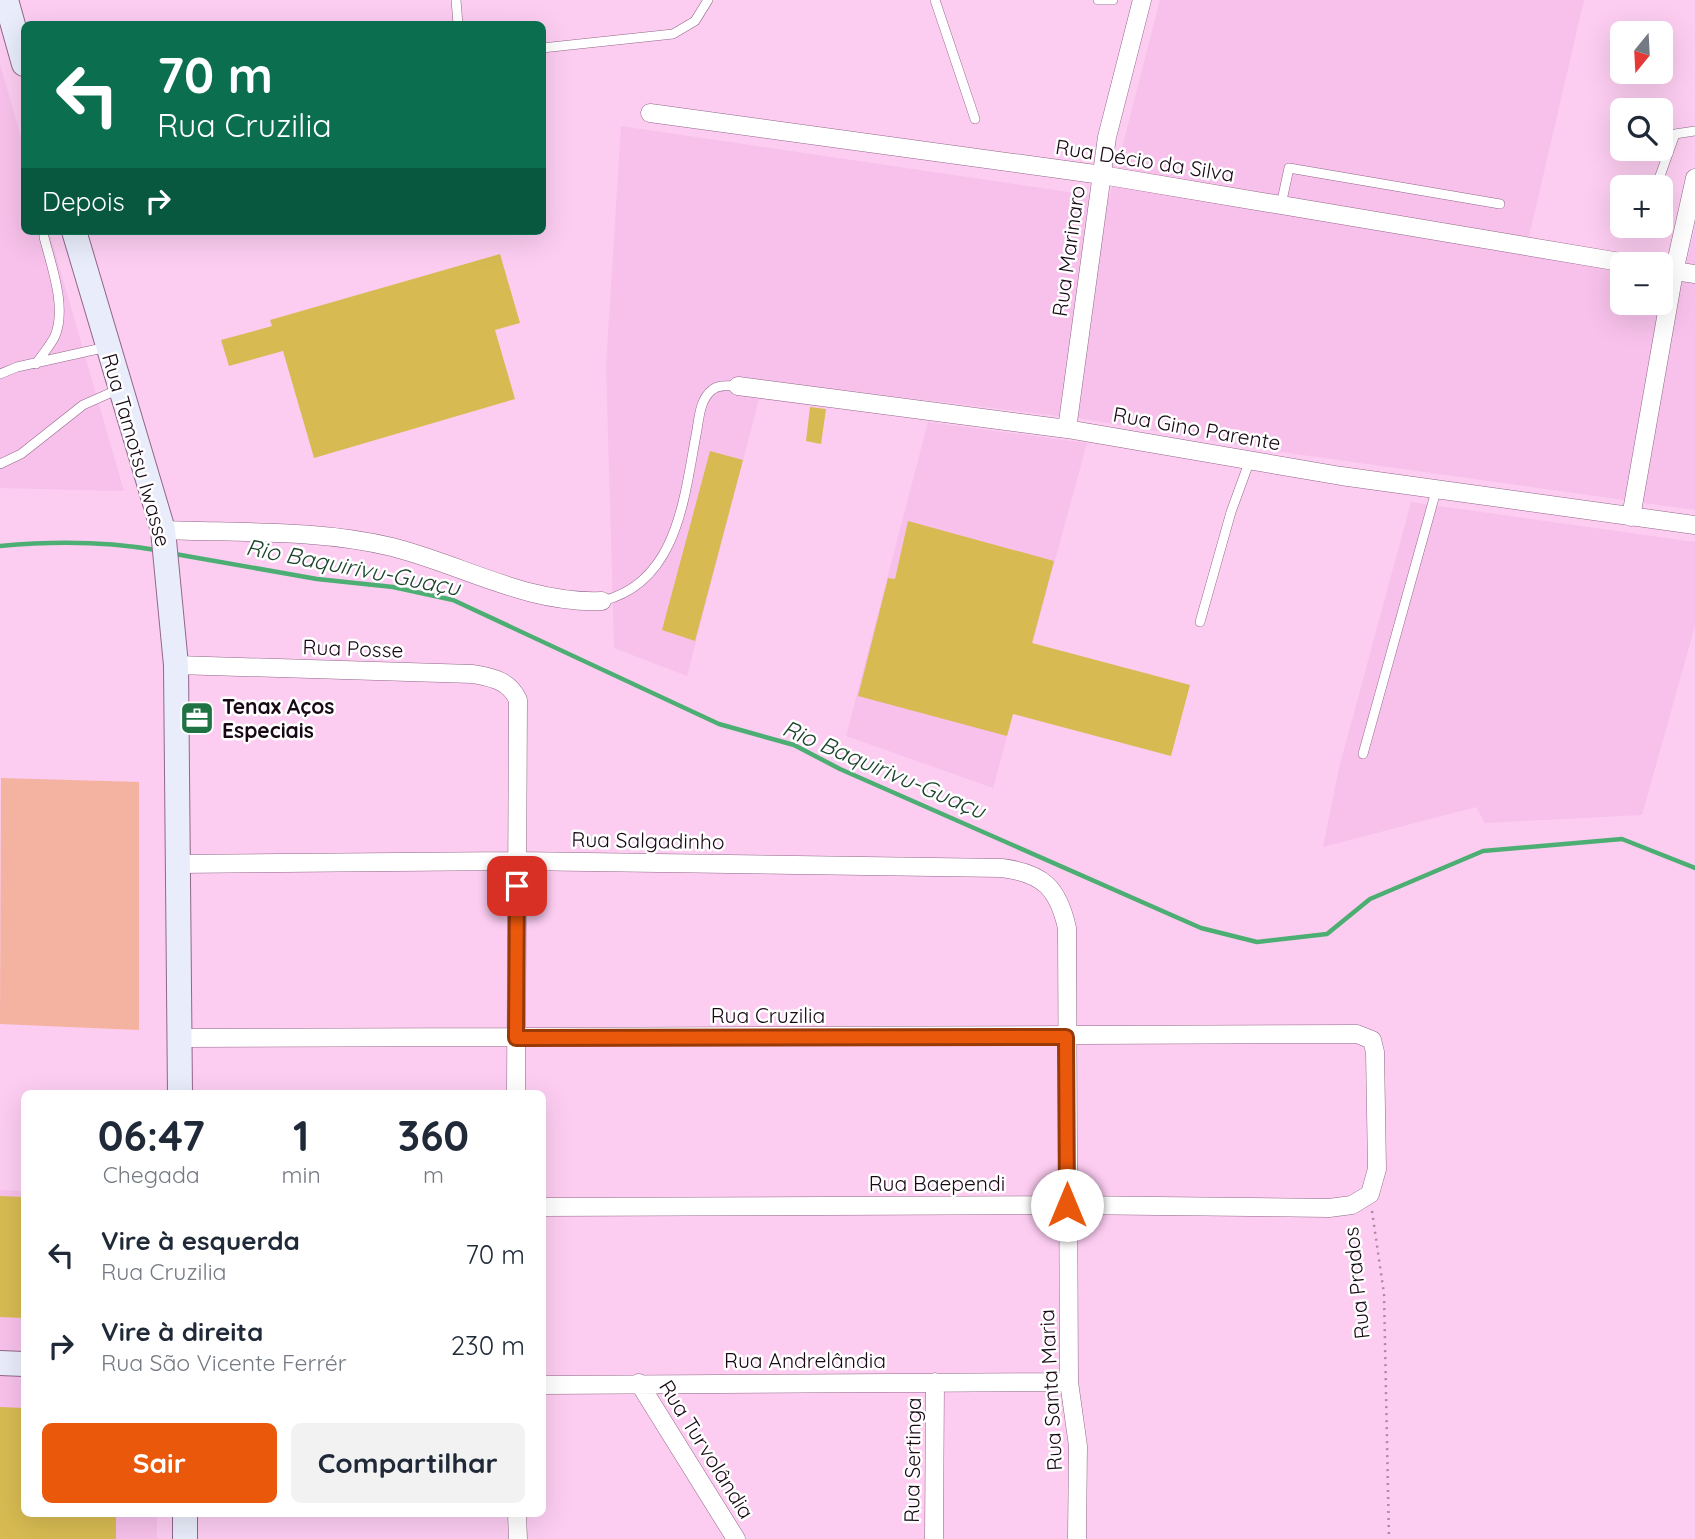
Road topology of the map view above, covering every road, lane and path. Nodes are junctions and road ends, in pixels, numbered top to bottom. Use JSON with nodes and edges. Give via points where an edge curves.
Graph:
{"nodes":[{"id":1,"x":6,"y":0,"type":"edge"},
{"id":2,"x":456,"y":0,"type":"edge"},
{"id":3,"x":708,"y":0,"type":"edge"},
{"id":4,"x":935,"y":0,"type":"edge"},
{"id":5,"x":1098,"y":0,"type":"edge"},
{"id":6,"x":1113,"y":0,"type":"edge"},
{"id":7,"x":1142,"y":0,"type":"edge"},
{"id":8,"x":458,"y":21,"type":"edge"},
{"id":9,"x":8,"y":38,"type":"edge"},
{"id":10,"x":546,"y":48,"type":"edge"},
{"id":11,"x":21,"y":59,"type":"edge"},
{"id":12,"x":650,"y":113,"type":"dead end"},
{"id":13,"x":975,"y":119,"type":"dead end"},
{"id":14,"x":1695,"y":131,"type":"edge"},
{"id":15,"x":1102,"y":175,"type":"junction"},
{"id":16,"x":1660,"y":175,"type":"edge"},
{"id":17,"x":1695,"y":178,"type":"edge"},
{"id":18,"x":1500,"y":204,"type":"dead end"},
{"id":19,"x":1281,"y":205,"type":"junction"},
{"id":20,"x":75,"y":235,"type":"edge"},
{"id":21,"x":44,"y":237,"type":"dead end"},
{"id":22,"x":1672,"y":252,"type":"edge"},
{"id":23,"x":1610,"y":260,"type":"edge"},
{"id":24,"x":1673,"y":271,"type":"edge"},
{"id":25,"x":1695,"y":274,"type":"edge"},
{"id":26,"x":1660,"y":315,"type":"edge"},
{"id":27,"x":108,"y":347,"type":"junction"},
{"id":28,"x":36,"y":364,"type":"junction"},
{"id":29,"x":0,"y":374,"type":"edge"},
{"id":30,"x":738,"y":386,"type":"joint"},
{"id":31,"x":121,"y":388,"type":"junction"},
{"id":32,"x":1067,"y":429,"type":"junction"},
{"id":33,"x":1250,"y":460,"type":"junction"},
{"id":34,"x":0,"y":464,"type":"edge"},
{"id":35,"x":1436,"y":491,"type":"junction"},
{"id":36,"x":1631,"y":517,"type":"junction"},
{"id":37,"x":1695,"y":525,"type":"edge"},
{"id":38,"x":163,"y":532,"type":"junction"},
{"id":39,"x":602,"y":601,"type":"joint"},
{"id":40,"x":1200,"y":622,"type":"dead end"},
{"id":41,"x":176,"y":665,"type":"junction"},
{"id":42,"x":1363,"y":754,"type":"dead end"},
{"id":43,"x":517,"y":861,"type":"junction"},
{"id":44,"x":178,"y":864,"type":"junction"},
{"id":45,"x":1066,"y":944,"type":"joint"},
{"id":46,"x":1066,"y":1037,"type":"junction"},
{"id":47,"x":180,"y":1038,"type":"junction"},
{"id":48,"x":516,"y":1038,"type":"junction"},
{"id":49,"x":180,"y":1090,"type":"edge"},
{"id":50,"x":516,"y":1090,"type":"edge"},
{"id":51,"x":1370,"y":1194,"type":"junction"},
{"id":52,"x":1067,"y":1205,"type":"junction"},
{"id":53,"x":546,"y":1207,"type":"edge"},
{"id":54,"x":0,"y":1363,"type":"edge"},
{"id":55,"x":21,"y":1364,"type":"edge"},
{"id":56,"x":639,"y":1382,"type":"junction"},
{"id":57,"x":935,"y":1382,"type":"junction"},
{"id":58,"x":1069,"y":1382,"type":"junction"},
{"id":59,"x":546,"y":1385,"type":"edge"},
{"id":60,"x":185,"y":1517,"type":"edge"},
{"id":61,"x":517,"y":1517,"type":"edge"},
{"id":62,"x":185,"y":1539,"type":"edge"},
{"id":63,"x":518,"y":1539,"type":"edge"},
{"id":64,"x":736,"y":1539,"type":"edge"},
{"id":65,"x":934,"y":1539,"type":"edge"},
{"id":66,"x":1077,"y":1539,"type":"edge"},
{"id":67,"x":1389,"y":1539,"type":"edge"}],
"edges":[{"from":1,"to":9,"type":"street"},
{"from":2,"to":8,"type":"lane"},
{"from":3,"to":10,"type":"lane","via":[[695,21],[673,34]]},
{"from":4,"to":13,"type":"lane"},
{"from":5,"to":6,"type":"lane"},
{"from":7,"to":15,"type":"street","name":"Rua Marinaro","via":[[1107,137]]},
{"from":9,"to":11,"type":"street"},
{"from":12,"to":15,"type":"street","name":"Rua Décio da Silva"},
{"from":14,"to":16,"type":"lane","via":[[1675,134]]},
{"from":15,"to":19,"type":"street","name":"Rua Décio da Silva"},
{"from":15,"to":32,"type":"street","name":"Rua Marinaro"},
{"from":17,"to":22,"type":"street"},
{"from":18,"to":19,"type":"lane","via":[[1289,168]]},
{"from":19,"to":23,"type":"street","name":"Rua Décio da Silva"},
{"from":20,"to":27,"type":"street","name":"Rua Tamotsu Iwasse"},
{"from":21,"to":28,"type":"lane","via":[[58,323],[54,338]]},
{"from":24,"to":25,"type":"street"},
{"from":26,"to":36,"type":"street"},
{"from":27,"to":28,"type":"lane"},
{"from":27,"to":31,"type":"street","name":"Rua Tamotsu Iwasse"},
{"from":28,"to":29,"type":"lane"},
{"from":30,"to":32,"type":"street","name":"Rua Gino Parente"},
{"from":30,"to":39,"type":"lane","name":"Rua Gino Parente","via":[[712,390],[701,408],[681,512],[667,548],[645,582],[622,596]]},
{"from":31,"to":34,"type":"lane","via":[[83,405],[21,454]]},
{"from":31,"to":38,"type":"street","name":"Rua Tamotsu Iwasse"},
{"from":32,"to":33,"type":"street","name":"Rua Gino Parente"},
{"from":33,"to":35,"type":"street","name":"Rua Gino Parente"},
{"from":33,"to":40,"type":"lane"},
{"from":35,"to":36,"type":"street","name":"Rua Gino Parente"},
{"from":35,"to":42,"type":"lane"},
{"from":36,"to":37,"type":"street","name":"Rua Gino Parente"},
{"from":38,"to":39,"type":"street","via":[[353,540],[391,547],[555,600]]},
{"from":38,"to":41,"type":"street","name":"Rua Tamotsu Iwasse"},
{"from":41,"to":43,"type":"street","name":"Rua Posse","via":[[472,674],[505,682],[518,700]]},
{"from":41,"to":44,"type":"street","name":"Rua Tamotsu Iwasse"},
{"from":43,"to":44,"type":"street","name":"Rua Salgadinho"},
{"from":43,"to":45,"type":"street","name":"Rua Salgadinho","via":[[1020,870],[1035,875],[1057,896],[1067,928]]},
{"from":43,"to":48,"type":"street"},
{"from":44,"to":47,"type":"street","name":"Rua Tamotsu Iwasse"},
{"from":45,"to":46,"type":"street","name":"Rua Santa Maria"},
{"from":46,"to":48,"type":"street","name":"Rua Cruzilia"},
{"from":46,"to":51,"type":"street","name":"Rua Cruzilia","via":[[1357,1034],[1372,1040],[1377,1169]]},
{"from":46,"to":52,"type":"street","name":"Rua Santa Maria"},
{"from":47,"to":48,"type":"street","name":"Rua Cruzilia"},
{"from":47,"to":49,"type":"street","name":"Rua Tamotsu Iwasse"},
{"from":48,"to":50,"type":"street"},
{"from":51,"to":52,"type":"street","name":"Rua Baependi","via":[[1352,1205],[1329,1208]]},
{"from":51,"to":67,"type":"path","name":"Rua Prados","via":[[1384,1294]]},
{"from":52,"to":53,"type":"street","name":"Rua Baependi"},
{"from":52,"to":58,"type":"street","name":"Rua Santa Maria"},
{"from":54,"to":55,"type":"street"},
{"from":56,"to":57,"type":"street","name":"Rua Andrelândia"},
{"from":56,"to":59,"type":"street","name":"Rua Andrelândia"},
{"from":56,"to":64,"type":"street","name":"Rua Turvolândia"},
{"from":57,"to":58,"type":"street","name":"Rua Andrelândia"},
{"from":57,"to":65,"type":"street","name":"Rua Sertinga"},
{"from":58,"to":66,"type":"street","name":"Rua Santa Maria","via":[[1078,1446]]},
{"from":60,"to":62,"type":"street"},
{"from":61,"to":63,"type":"street"}]}
